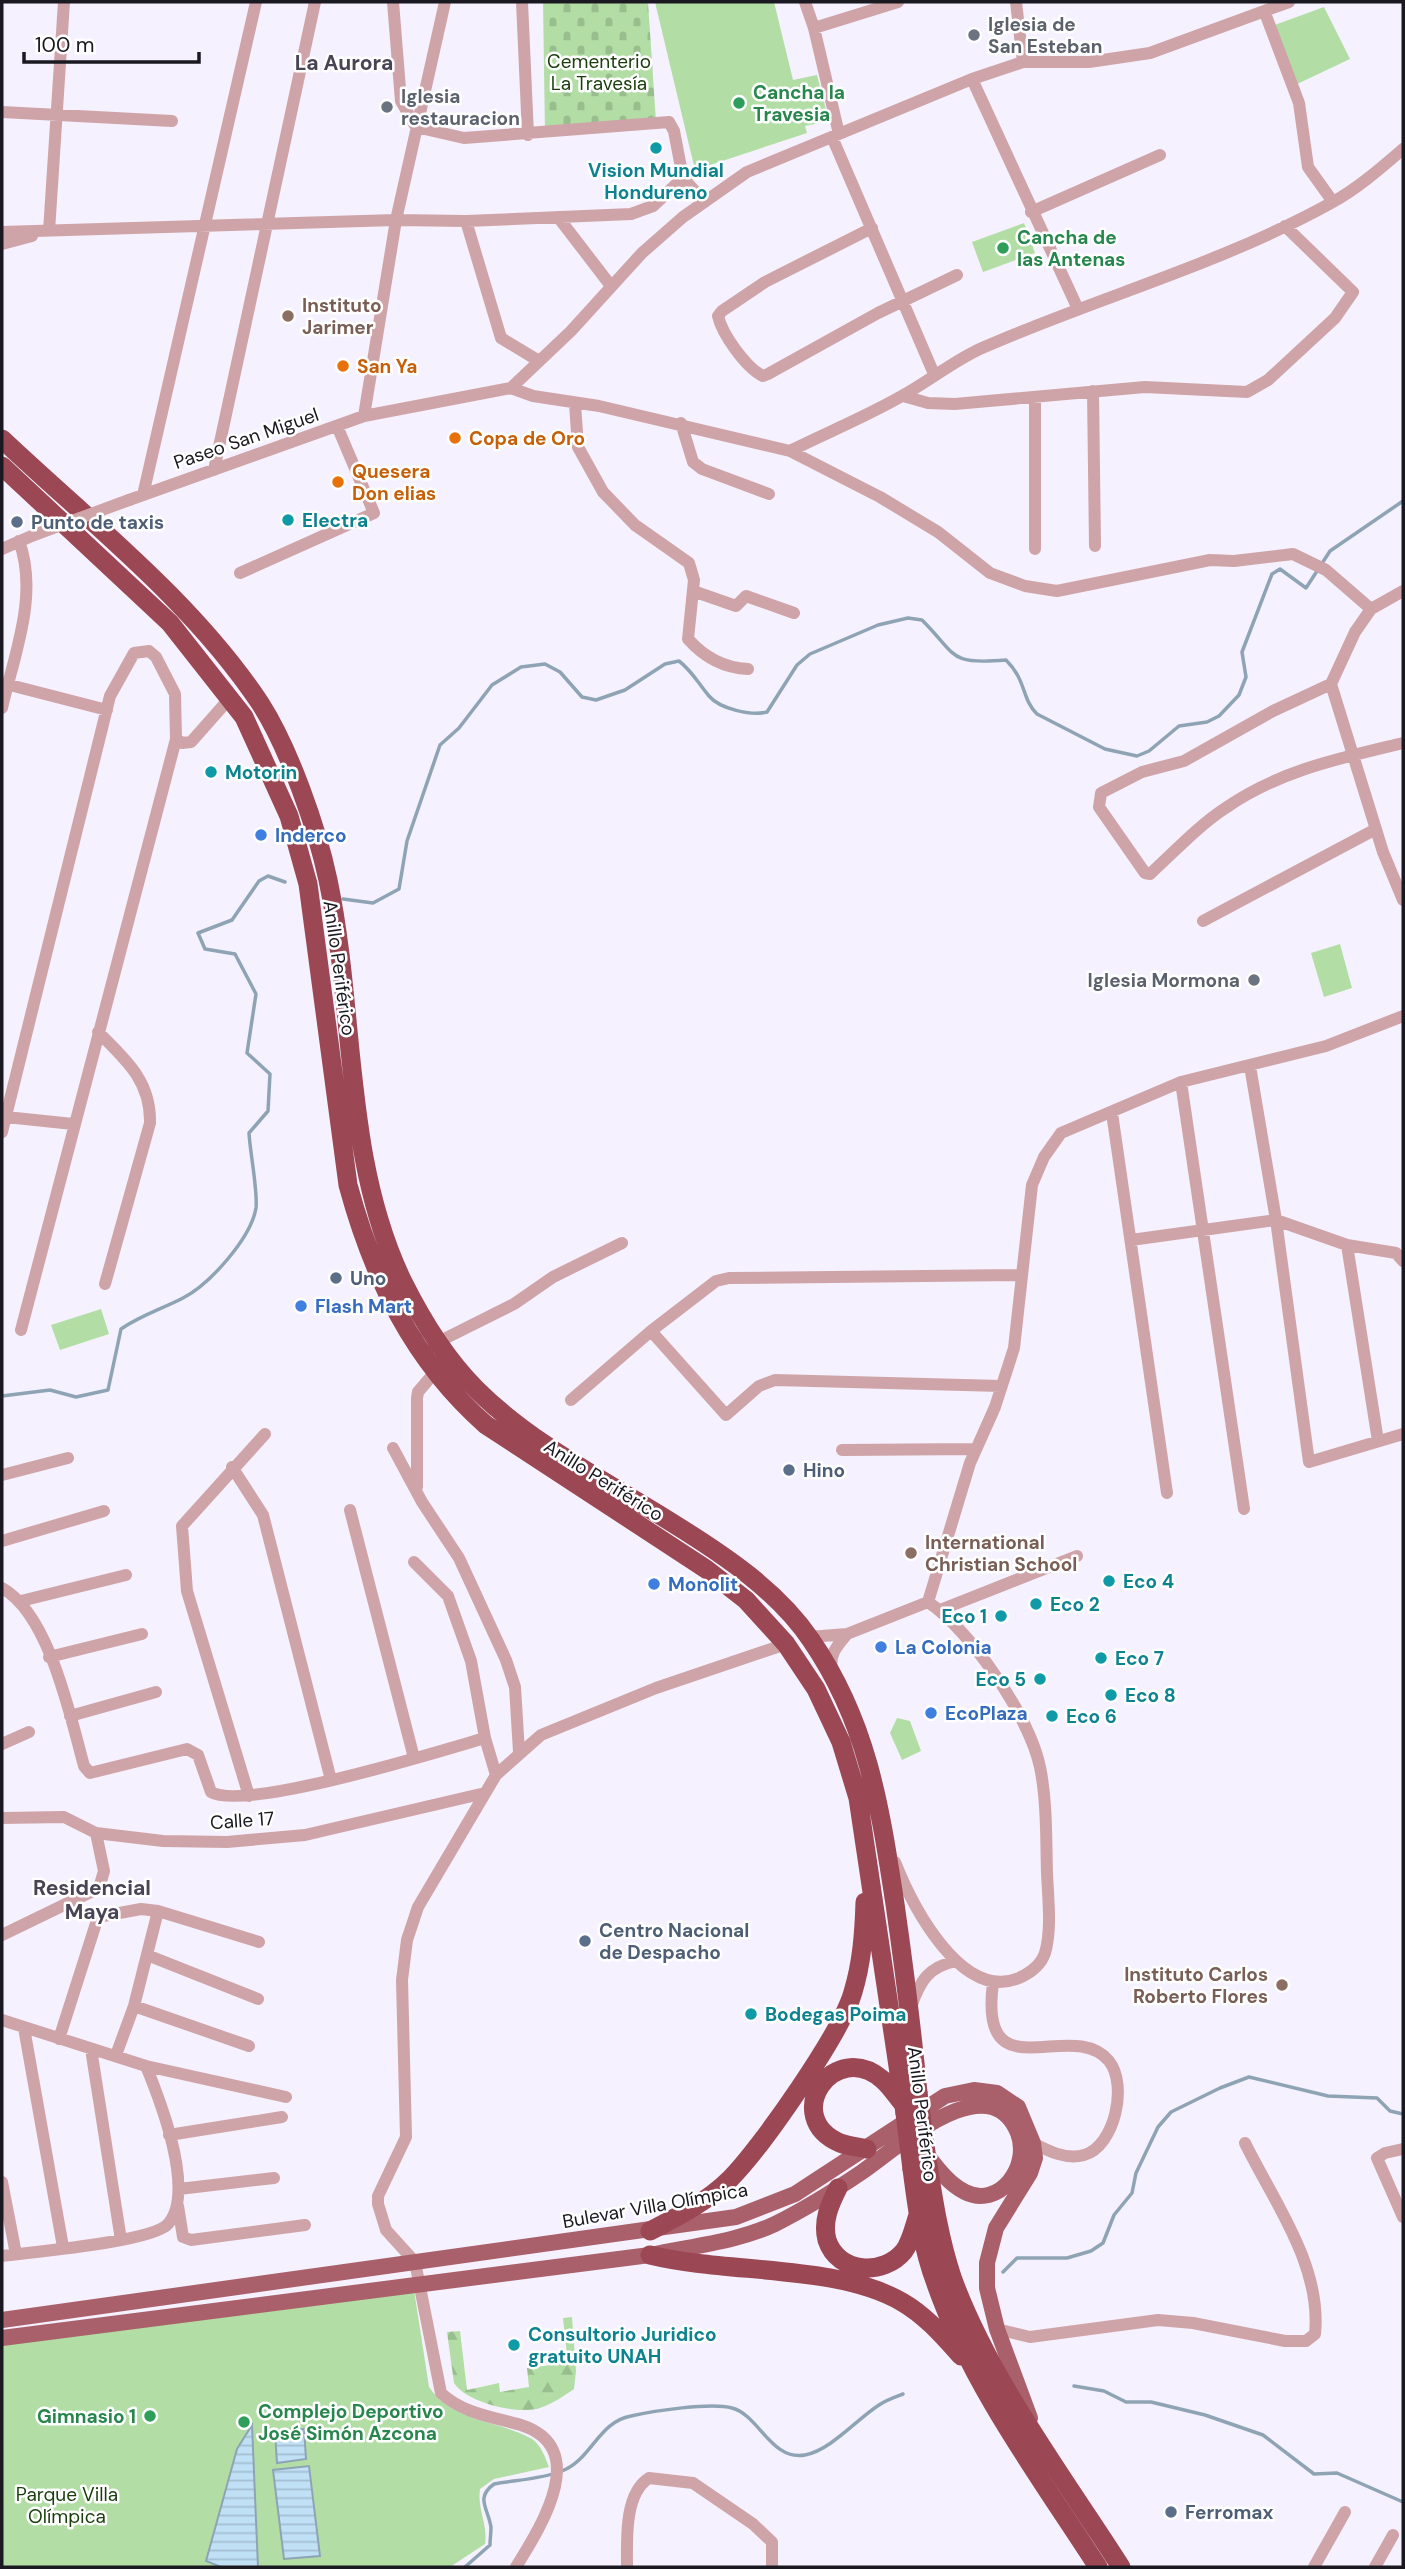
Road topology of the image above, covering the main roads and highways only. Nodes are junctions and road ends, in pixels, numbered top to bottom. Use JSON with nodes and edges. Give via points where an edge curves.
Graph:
{"nodes":[{"id":1,"x":2,"y":439,"type":"edge"},
{"id":2,"x":2,"y":466,"type":"edge"},
{"id":3,"x":866,"y":1852,"type":"junction"},
{"id":4,"x":909,"y":2104,"type":"junction"},
{"id":5,"x":867,"y":2149,"type":"junction"},
{"id":6,"x":921,"y":2157,"type":"junction"},
{"id":7,"x":838,"y":2188,"type":"junction"},
{"id":8,"x":918,"y":2214,"type":"junction"},
{"id":9,"x":650,"y":2231,"type":"junction"},
{"id":10,"x":650,"y":2255,"type":"junction"},
{"id":11,"x":2,"y":2320,"type":"edge"},
{"id":12,"x":2,"y":2338,"type":"edge"},
{"id":13,"x":975,"y":2371,"type":"junction"},
{"id":14,"x":1036,"y":2433,"type":"junction"},
{"id":15,"x":1098,"y":2567,"type":"edge"},
{"id":16,"x":1121,"y":2567,"type":"edge"}],
"edges":[{"from":1,"to":4,"type":"highway","name":"Anillo Periférico","via":[[186,609],[262,706],[306,804],[328,880],[367,1176],[380,1226],[403,1282],[438,1342],[475,1388],[517,1425],[718,1552],[760,1585],[809,1637],[834,1679],[860,1734],[878,1793],[910,2008]]},
{"from":2,"to":3,"type":"highway","name":"Anillo Periférico","via":[[170,623],[244,717],[289,816],[308,884],[348,1185],[384,1291],[418,1350],[460,1402],[486,1425],[706,1569],[746,1600],[786,1644],[816,1689],[841,1742],[858,1798]]},
{"from":3,"to":4,"type":"highway","name":"Anillo Periférico"},
{"from":3,"to":9,"type":"highway","via":[[863,1947],[853,1995],[825,2049],[731,2178],[698,2205]]},
{"from":4,"to":5,"type":"highway","via":[[867,2071],[850,2067],[824,2079],[815,2092],[817,2124],[840,2143]]},
{"from":4,"to":6,"type":"highway","name":"Anillo Periférico","bridge":true},
{"from":5,"to":9,"type":"main road","name":"Bulevar Villa Olímpica","via":[[795,2194],[765,2207],[736,2217]]},
{"from":5,"to":14,"type":"main road","name":"Bulevar Villa Olímpica","via":[[945,2096],[974,2090],[998,2094],[1018,2107],[1035,2158],[996,2228],[987,2263],[987,2288],[997,2329]]},
{"from":6,"to":7,"type":"main road","via":[[967,2193],[987,2195],[1006,2186],[1021,2166],[1021,2143],[1007,2118],[987,2105],[968,2107],[937,2117]]},
{"from":6,"to":8,"type":"highway","name":"Anillo Periférico"},
{"from":6,"to":14,"type":"highway","name":"Anillo Periférico","via":[[953,2279],[992,2363]]},
{"from":7,"to":8,"type":"highway","via":[[827,2211],[828,2242],[836,2256],[852,2266],[868,2269],[898,2258],[907,2248]]},
{"from":7,"to":10,"type":"main road","via":[[772,2226]]},
{"from":8,"to":13,"type":"highway","name":"Anillo Periférico","via":[[936,2285]]},
{"from":9,"to":11,"type":"main road","name":"Bulevar Villa Olímpica"},
{"from":10,"to":12,"type":"main road"},
{"from":10,"to":13,"type":"highway","via":[[683,2263],[854,2282],[903,2302],[937,2329]]},
{"from":13,"to":15,"type":"highway","name":"Anillo Periférico"},
{"from":14,"to":16,"type":"highway","name":"Anillo Periférico"}]}
